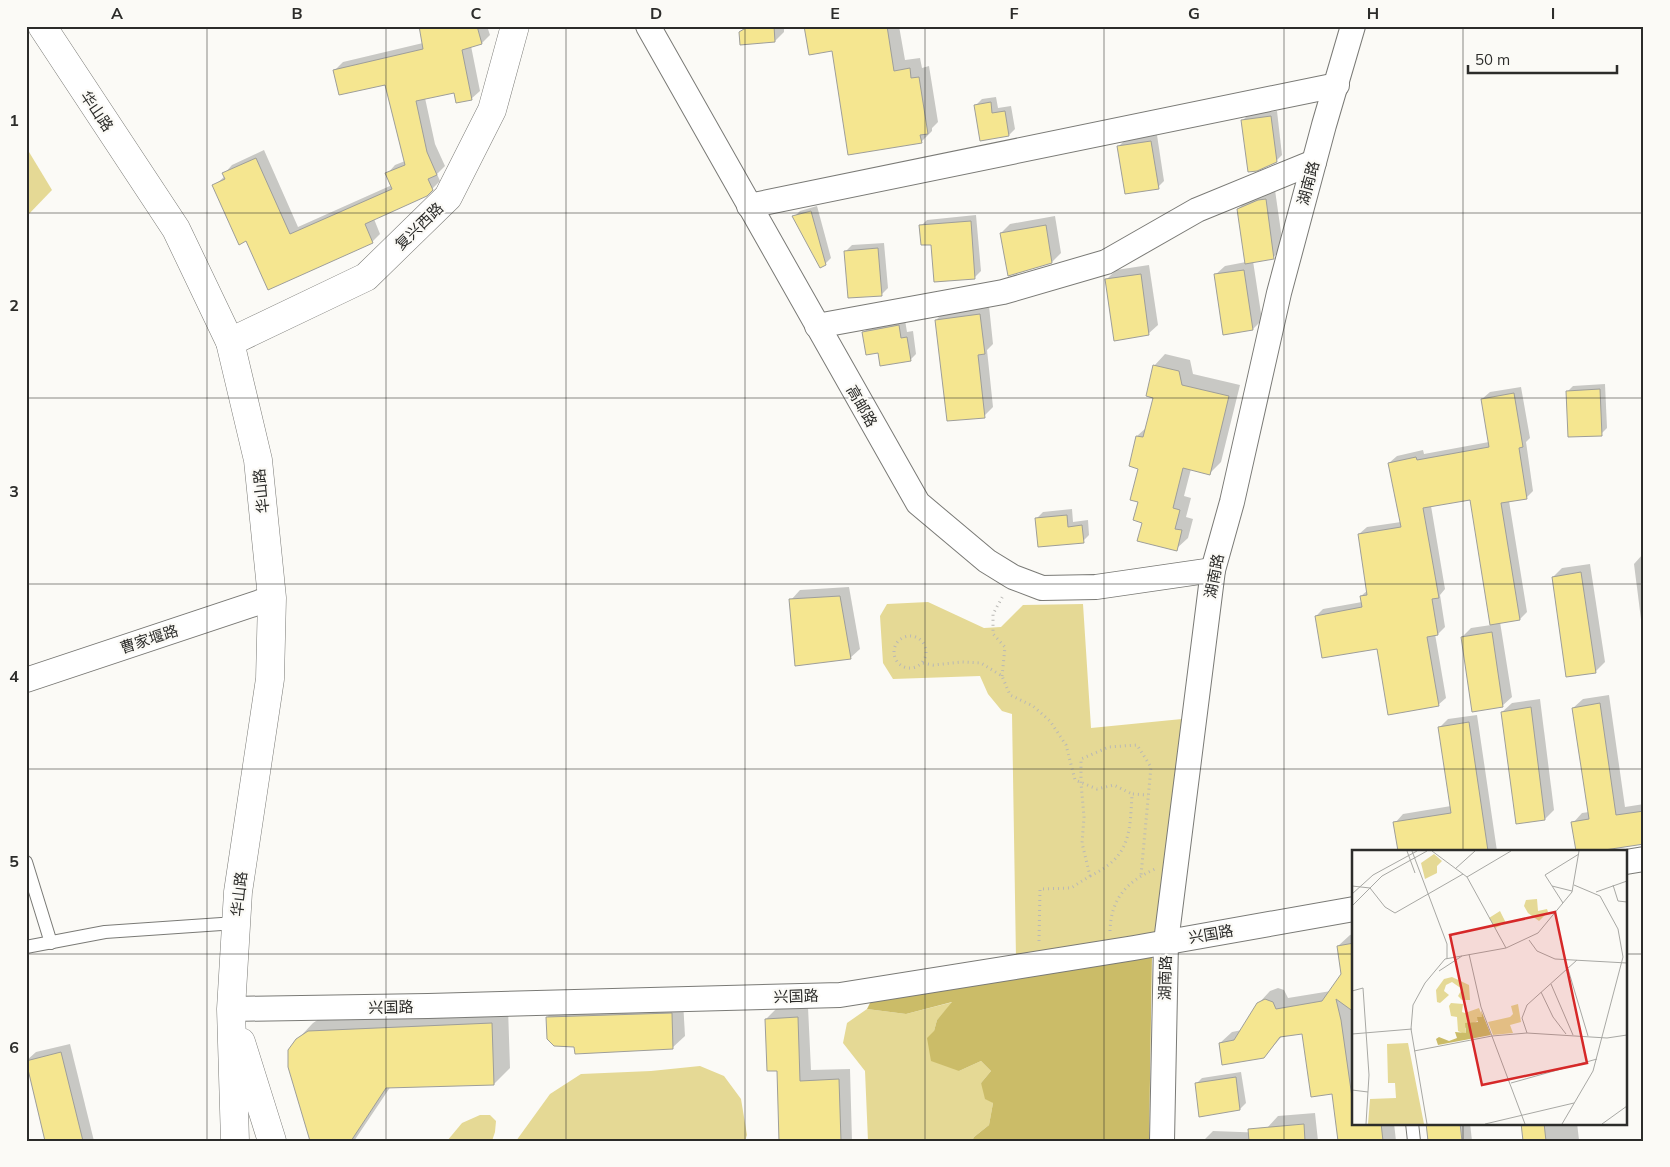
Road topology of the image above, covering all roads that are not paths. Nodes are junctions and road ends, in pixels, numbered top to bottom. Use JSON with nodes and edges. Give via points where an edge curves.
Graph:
{"nodes":[{"id":1,"x":42,"y":26,"type":"edge"},
{"id":2,"x":516,"y":26,"type":"edge"},
{"id":3,"x":648,"y":26,"type":"edge"},
{"id":4,"x":1353,"y":26,"type":"edge"},
{"id":5,"x":1337,"y":85,"type":"junction"},
{"id":6,"x":1314,"y":162,"type":"junction"},
{"id":7,"x":749,"y":206,"type":"junction"},
{"id":8,"x":817,"y":326,"type":"junction"},
{"id":9,"x":230,"y":342,"type":"junction"},
{"id":10,"x":1213,"y":570,"type":"junction"},
{"id":11,"x":272,"y":598,"type":"junction"},
{"id":12,"x":26,"y":680,"type":"edge"},
{"id":13,"x":1644,"y":859,"type":"edge"},
{"id":14,"x":26,"y":862,"type":"edge"},
{"id":15,"x":1628,"y":862,"type":"edge"},
{"id":16,"x":1352,"y":909,"type":"edge"},
{"id":17,"x":236,"y":924,"type":"junction"},
{"id":18,"x":51,"y":942,"type":"junction"},
{"id":19,"x":1166,"y":942,"type":"junction"},
{"id":20,"x":26,"y":947,"type":"edge"},
{"id":21,"x":231,"y":1009,"type":"junction"},
{"id":22,"x":1412,"y":1124,"type":"edge"},
{"id":23,"x":234,"y":1141,"type":"edge"},
{"id":24,"x":272,"y":1141,"type":"edge"},
{"id":25,"x":1162,"y":1141,"type":"edge"},
{"id":26,"x":1414,"y":1141,"type":"edge"}],
"edges":[{"from":1,"to":9,"type":"main road","name":"华山路","via":[[176,229]]},
{"from":2,"to":9,"type":"main road","name":"复兴西路","via":[[492,110],[448,197],[366,276]]},
{"from":3,"to":7,"type":"street","name":"高邮路"},
{"from":4,"to":5,"type":"street","name":"湖南路"},
{"from":5,"to":6,"type":"street","name":"湖南路"},
{"from":5,"to":7,"type":"street"},
{"from":6,"to":8,"type":"street","via":[[1197,210],[1106,262],[1003,292]]},
{"from":6,"to":10,"type":"street","name":"湖南路"},
{"from":7,"to":8,"type":"street","name":"高邮路"},
{"from":8,"to":10,"type":"street","name":"高邮路","via":[[918,503],[987,561],[1013,577],[1042,588],[1096,587]]},
{"from":9,"to":11,"type":"main road","name":"华山路","via":[[258,460]]},
{"from":10,"to":19,"type":"street","name":"湖南路"},
{"from":11,"to":12,"type":"street","name":"曹家堰路"},
{"from":11,"to":17,"type":"main road","name":"华山路","via":[[270,679]]},
{"from":13,"to":15,"type":"street"},
{"from":14,"to":18,"type":"lane"},
{"from":16,"to":19,"type":"street","name":"兴国路"},
{"from":17,"to":18,"type":"lane","via":[[105,932]]},
{"from":17,"to":21,"type":"main road","name":"华山路"},
{"from":18,"to":20,"type":"lane"},
{"from":19,"to":21,"type":"street","name":"兴国路","via":[[840,995]]},
{"from":19,"to":25,"type":"street","name":"湖南路"},
{"from":21,"to":23,"type":"main road","name":"华山路"},
{"from":21,"to":24,"type":"main road","name":"华山路"},
{"from":22,"to":26,"type":"lane"}]}
